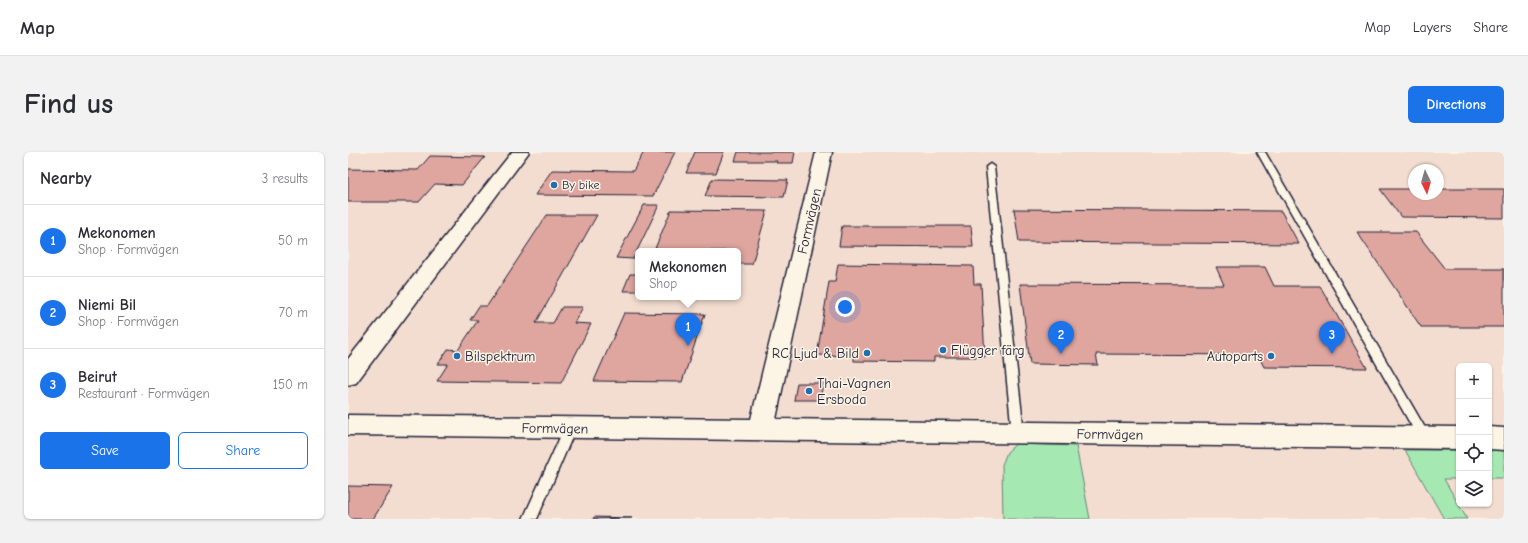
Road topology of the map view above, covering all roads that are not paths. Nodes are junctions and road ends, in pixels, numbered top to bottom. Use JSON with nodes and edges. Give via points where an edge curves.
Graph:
{"nodes":[{"id":1,"x":521,"y":152,"type":"edge"},
{"id":2,"x":824,"y":152,"type":"edge"},
{"id":3,"x":1261,"y":152,"type":"edge"},
{"id":4,"x":990,"y":167,"type":"dead end"},
{"id":5,"x":348,"y":376,"type":"edge"},
{"id":6,"x":348,"y":425,"type":"edge"},
{"id":7,"x":570,"y":428,"type":"junction"},
{"id":8,"x":761,"y":430,"type":"junction"},
{"id":9,"x":1018,"y":433,"type":"junction"},
{"id":10,"x":1424,"y":437,"type":"junction"},
{"id":11,"x":1456,"y":438,"type":"edge"},
{"id":12,"x":1492,"y":438,"type":"edge"},
{"id":13,"x":1504,"y":439,"type":"edge"},
{"id":14,"x":530,"y":519,"type":"edge"}],
"edges":[{"from":1,"to":5,"type":"street"},
{"from":2,"to":8,"type":"street","name":"Formvägen"},
{"from":3,"to":10,"type":"lane"},
{"from":4,"to":9,"type":"lane"},
{"from":6,"to":7,"type":"street","name":"Formvägen"},
{"from":7,"to":8,"type":"street","name":"Formvägen"},
{"from":7,"to":14,"type":"lane"},
{"from":8,"to":9,"type":"street","name":"Formvägen"},
{"from":9,"to":10,"type":"street","name":"Formvägen"},
{"from":10,"to":11,"type":"street","name":"Formvägen"},
{"from":12,"to":13,"type":"street"}]}
